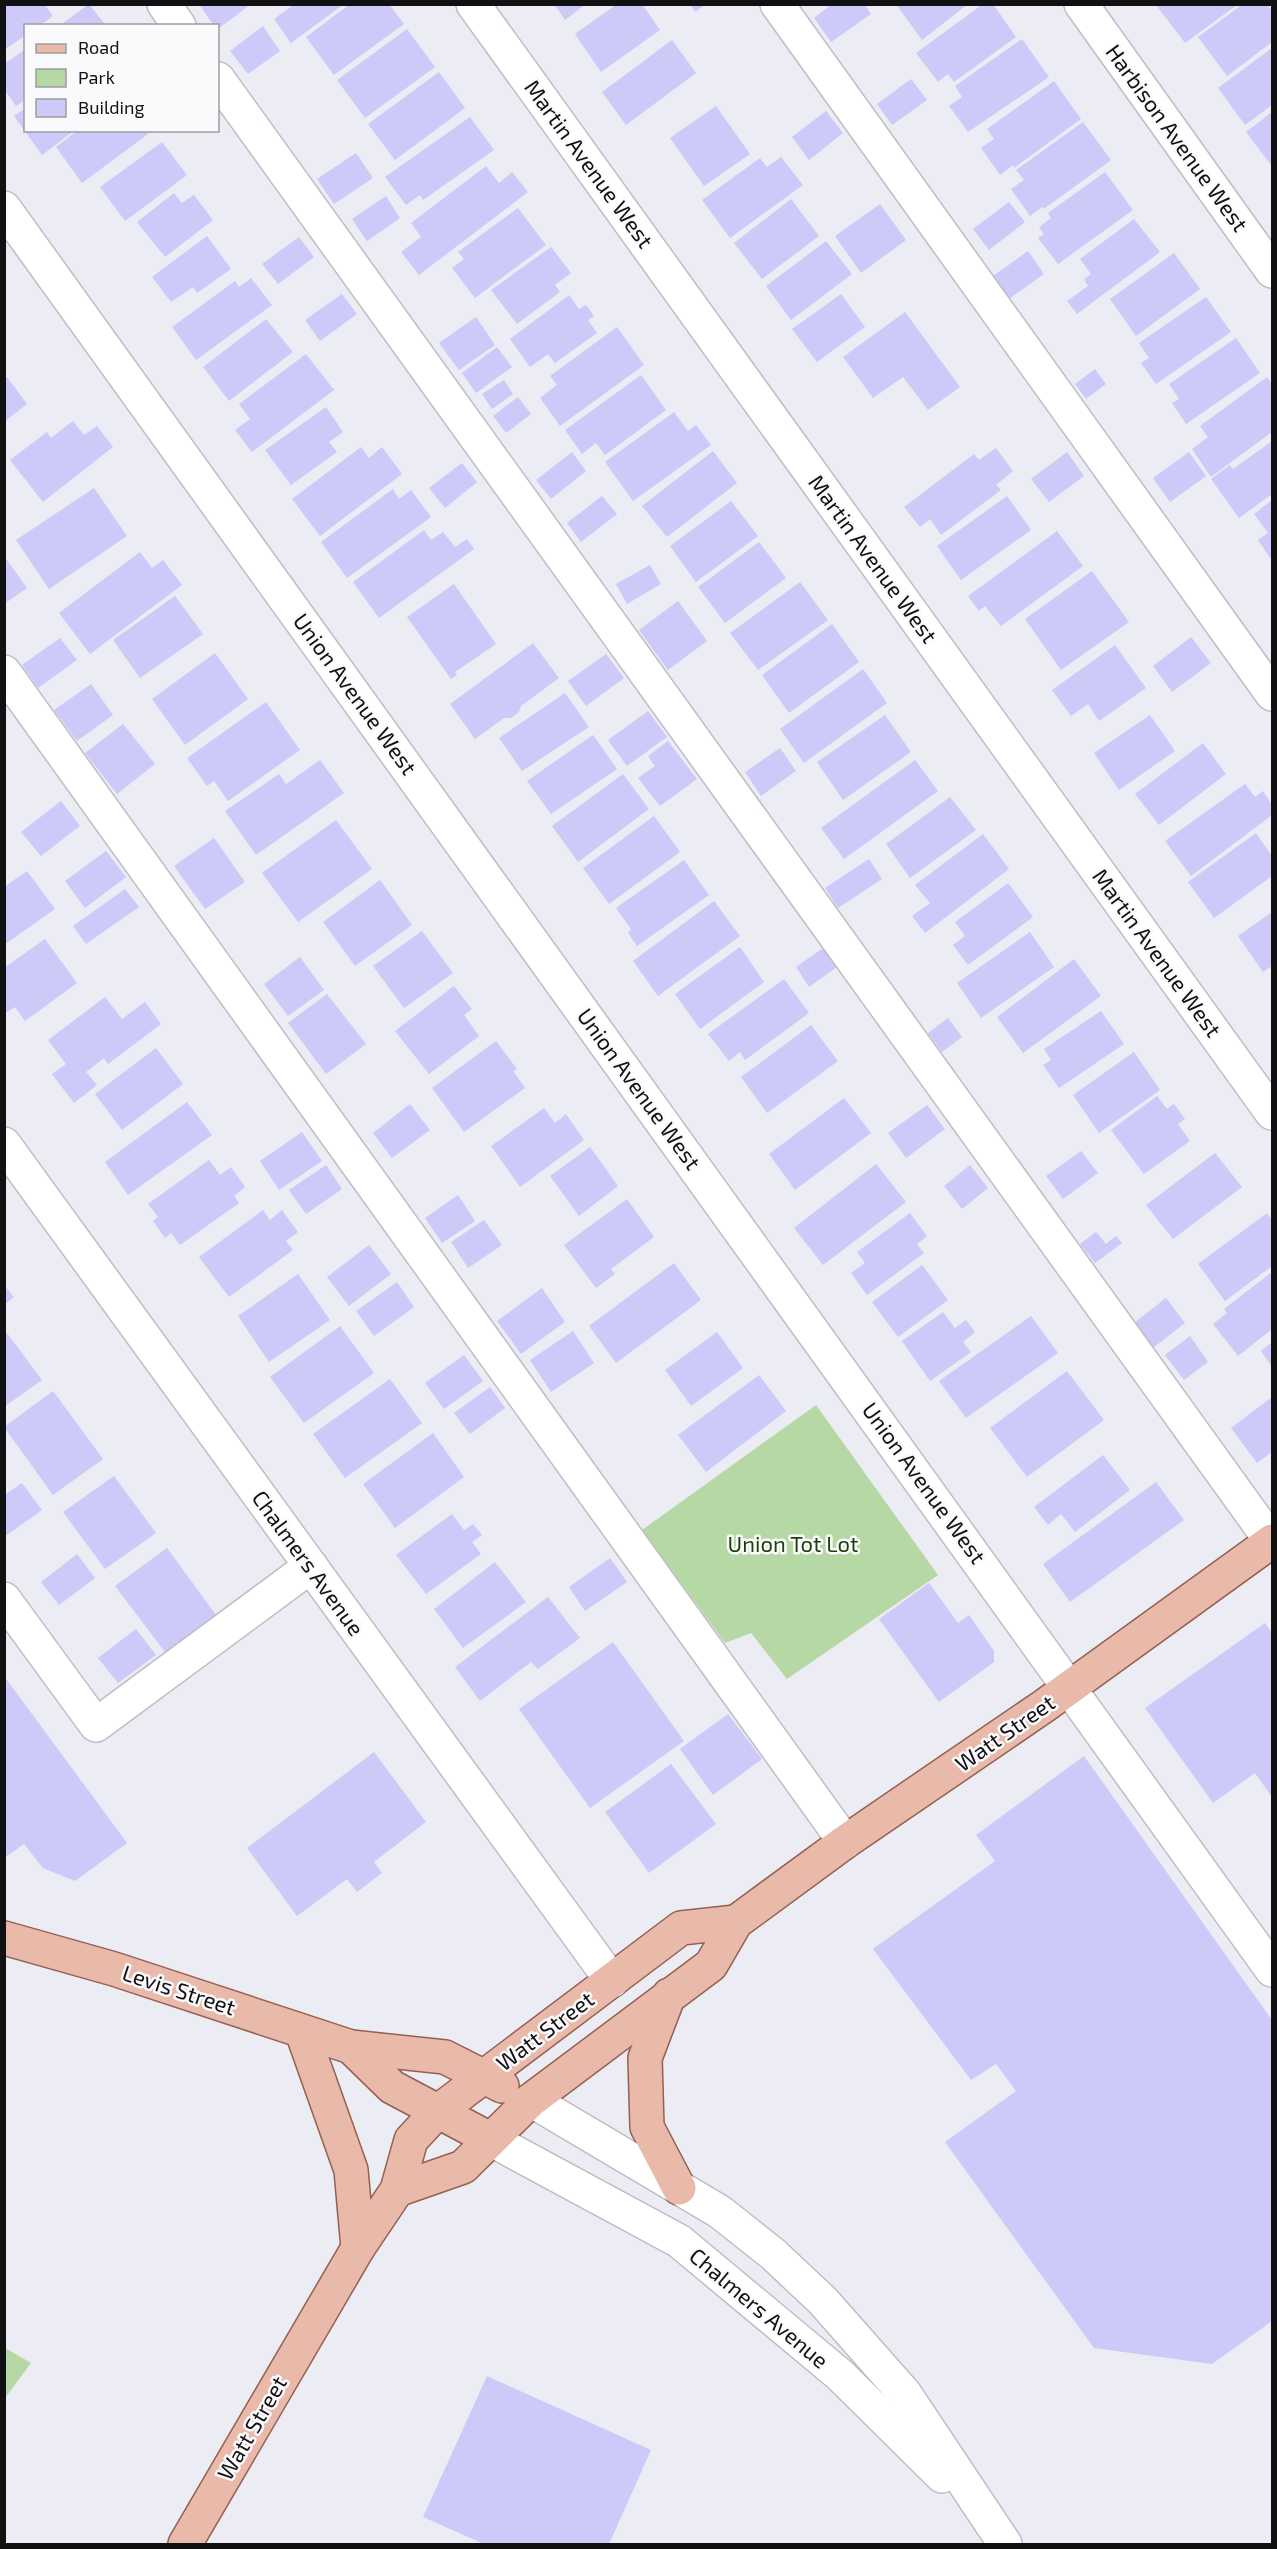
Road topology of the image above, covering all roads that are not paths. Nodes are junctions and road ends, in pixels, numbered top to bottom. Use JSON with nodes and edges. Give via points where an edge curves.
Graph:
{"nodes":[{"id":1,"x":164,"y":4,"type":"edge"},
{"id":2,"x":473,"y":4,"type":"edge"},
{"id":3,"x":777,"y":4,"type":"edge"},
{"id":4,"x":1080,"y":4,"type":"edge"},
{"id":5,"x":178,"y":24,"type":"edge"},
{"id":6,"x":219,"y":80,"type":"edge"},
{"id":7,"x":4,"y":208,"type":"edge"},
{"id":8,"x":1272,"y":271,"type":"edge"},
{"id":9,"x":4,"y":672,"type":"edge"},
{"id":10,"x":1272,"y":694,"type":"edge"},
{"id":11,"x":1272,"y":1113,"type":"edge"},
{"id":12,"x":4,"y":1144,"type":"edge"},
{"id":13,"x":1272,"y":1542,"type":"edge"},
{"id":14,"x":311,"y":1566,"type":"junction"},
{"id":15,"x":4,"y":1599,"type":"edge"},
{"id":16,"x":1070,"y":1687,"type":"junction"},
{"id":17,"x":845,"y":1842,"type":"junction"},
{"id":18,"x":736,"y":1922,"type":"junction"},
{"id":19,"x":4,"y":1938,"type":"edge"},
{"id":20,"x":1272,"y":1970,"type":"edge"},
{"id":21,"x":612,"y":1981,"type":"junction"},
{"id":22,"x":670,"y":1994,"type":"junction"},
{"id":23,"x":302,"y":2032,"type":"junction"},
{"id":24,"x":351,"y":2047,"type":"junction"},
{"id":25,"x":484,"y":2076,"type":"junction"},
{"id":26,"x":531,"y":2100,"type":"junction"},
{"id":27,"x":437,"y":2112,"type":"junction"},
{"id":28,"x":490,"y":2139,"type":"junction"},
{"id":29,"x":680,"y":2188,"type":"junction"},
{"id":30,"x":397,"y":2190,"type":"junction"},
{"id":31,"x":358,"y":2248,"type":"junction"},
{"id":32,"x":999,"y":2535,"type":"edge"},
{"id":33,"x":185,"y":2544,"type":"edge"}],
"edges":[{"from":1,"to":5,"type":"street"},
{"from":2,"to":11,"type":"street","name":"Martin Avenue West"},
{"from":3,"to":10,"type":"street"},
{"from":4,"to":8,"type":"street","name":"Harbison Avenue West"},
{"from":6,"to":13,"type":"street"},
{"from":7,"to":16,"type":"street","name":"Union Avenue West"},
{"from":9,"to":17,"type":"street"},
{"from":12,"to":14,"type":"street","name":"Chalmers Avenue"},
{"from":13,"to":16,"type":"main road","name":"Watt Street"},
{"from":14,"to":15,"type":"street","via":[[96,1725]]},
{"from":14,"to":21,"type":"street","name":"Chalmers Avenue"},
{"from":16,"to":17,"type":"main road","name":"Watt Street"},
{"from":16,"to":20,"type":"street","name":"Union Avenue West"},
{"from":17,"to":18,"type":"main road","name":"Watt Street"},
{"from":18,"to":21,"type":"main road","name":"Watt Street","via":[[681,1928]]},
{"from":18,"to":22,"type":"main road","name":"Watt Street","via":[[711,1965]]},
{"from":19,"to":23,"type":"main road","name":"Levis Street","via":[[114,1969]]},
{"from":21,"to":25,"type":"main road","name":"Watt Street"},
{"from":22,"to":26,"type":"main road","name":"Watt Street"},
{"from":22,"to":29,"type":"main road","via":[[645,2058],[647,2127]]},
{"from":23,"to":24,"type":"main road","name":"Levis Street"},
{"from":23,"to":31,"type":"main road","via":[[351,2170]]},
{"from":24,"to":25,"type":"main road","name":"Levis Street","via":[[445,2057]]},
{"from":24,"to":27,"type":"main road","name":"Levis Street","via":[[392,2087]]},
{"from":25,"to":26,"type":"main road","name":"Levis Street"},
{"from":25,"to":27,"type":"main road","name":"Watt Street"},
{"from":26,"to":28,"type":"main road","name":"Watt Street"},
{"from":26,"to":29,"type":"street","name":"Chalmers Avenue"},
{"from":27,"to":28,"type":"main road","name":"Levis Street"},
{"from":27,"to":30,"type":"main road","name":"Watt Street","via":[[411,2140]]},
{"from":28,"to":30,"type":"main road","name":"Watt Street","via":[[464,2167]]},
{"from":28,"to":32,"type":"street","name":"Chalmers Avenue","via":[[679,2241],[840,2375]]},
{"from":29,"to":32,"type":"street","name":"Chalmers Avenue","via":[[720,2212],[823,2301],[905,2394]]},
{"from":30,"to":31,"type":"main road","name":"Watt Street"},
{"from":31,"to":33,"type":"main road","name":"Watt Street"}]}
